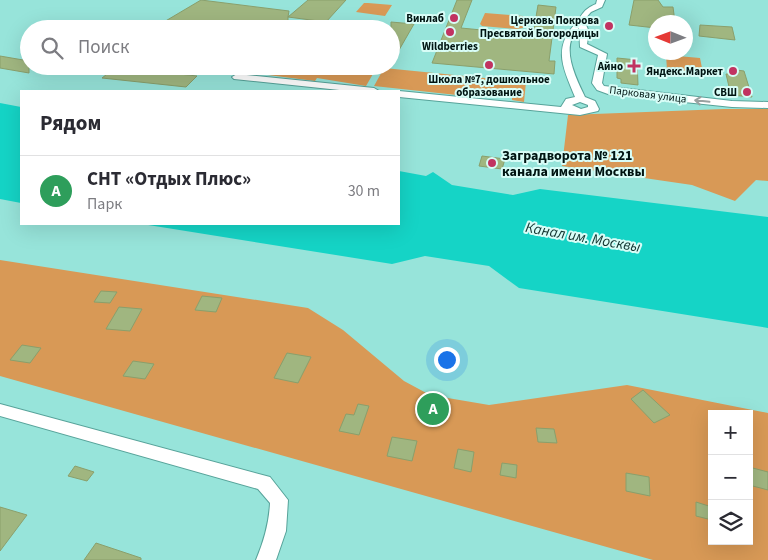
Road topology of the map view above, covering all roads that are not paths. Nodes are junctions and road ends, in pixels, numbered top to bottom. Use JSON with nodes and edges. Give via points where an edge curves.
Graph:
{"nodes":[{"id":1,"x":600,"y":0,"type":"edge"},
{"id":2,"x":580,"y":23,"type":"junction"},
{"id":3,"x":237,"y":76,"type":"dead end"},
{"id":4,"x":365,"y":90,"type":"edge"},
{"id":5,"x":400,"y":94,"type":"edge"},
{"id":6,"x":581,"y":99,"type":"junction"},
{"id":7,"x":768,"y":105,"type":"edge"},
{"id":8,"x":576,"y":111,"type":"junction"},
{"id":9,"x":1,"y":412,"type":"edge"},
{"id":10,"x":266,"y":560,"type":"edge"}],
"edges":[{"from":1,"to":2,"type":"street"},
{"from":2,"to":6,"type":"street","via":[[572,29],[564,48]]},
{"from":7,"to":2,"type":"street","name":"Парковая улица","one_way":true,"via":[[732,104],[600,88],[597,83],[603,54],[583,45],[585,34]]},
{"from":3,"to":4,"type":"street"},
{"from":5,"to":8,"type":"street"},
{"from":6,"to":8,"type":"street","via":[[566,102],[566,106]]},
{"from":6,"to":8,"type":"street","via":[[592,103],[594,109]]},
{"from":9,"to":10,"type":"street","via":[[264,483],[279,500],[279,524]]}]}
